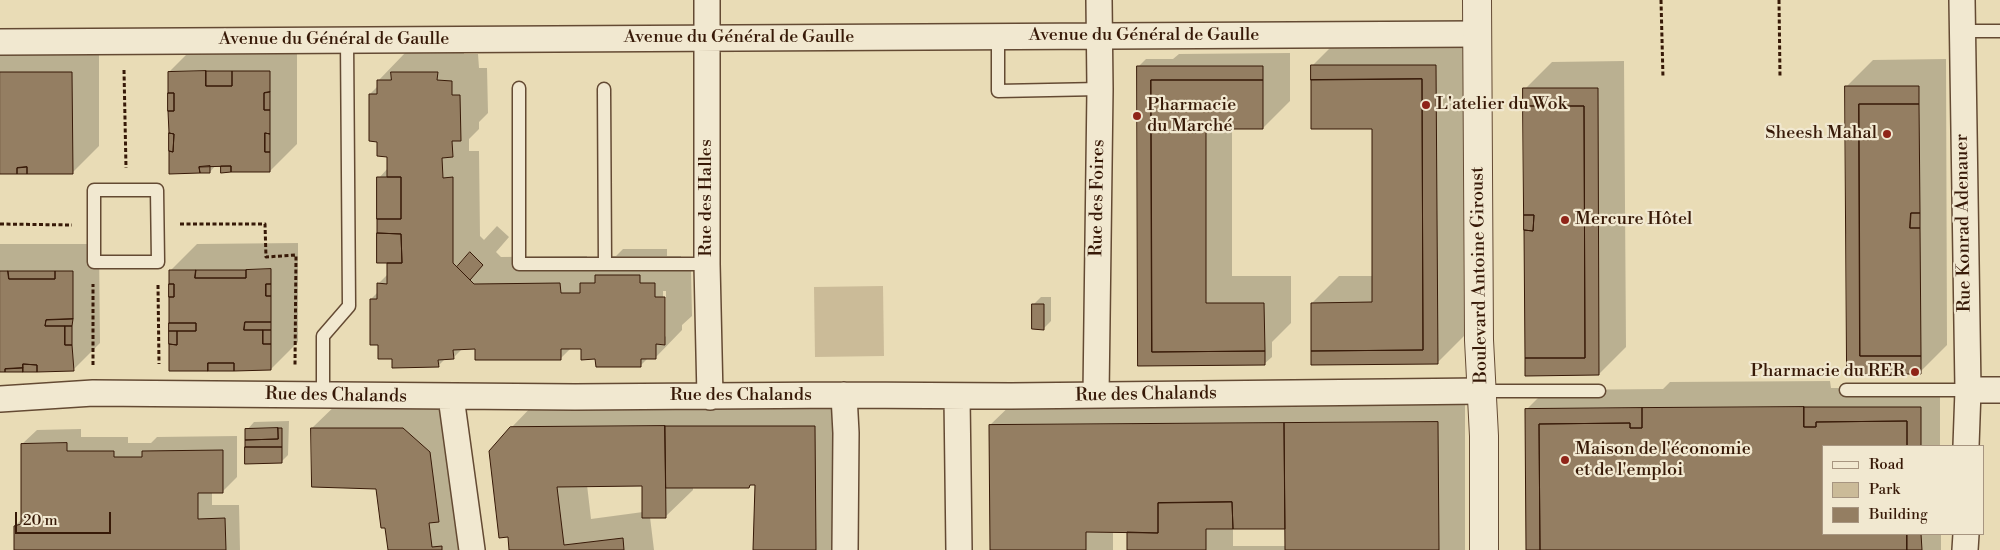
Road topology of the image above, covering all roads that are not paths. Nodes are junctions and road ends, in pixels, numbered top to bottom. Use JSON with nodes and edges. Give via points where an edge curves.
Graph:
{"nodes":[{"id":1,"x":707,"y":0,"type":"edge"},
{"id":2,"x":1099,"y":0,"type":"edge"},
{"id":3,"x":1477,"y":0,"type":"edge"},
{"id":4,"x":1962,"y":0,"type":"edge"},
{"id":5,"x":1962,"y":31,"type":"junction"},
{"id":6,"x":2000,"y":31,"type":"edge"},
{"id":7,"x":1477,"y":34,"type":"junction"},
{"id":8,"x":1100,"y":36,"type":"junction"},
{"id":9,"x":998,"y":37,"type":"junction"},
{"id":10,"x":707,"y":38,"type":"junction"},
{"id":11,"x":347,"y":40,"type":"junction"},
{"id":12,"x":0,"y":42,"type":"edge"},
{"id":13,"x":519,"y":88,"type":"dead end"},
{"id":14,"x":604,"y":89,"type":"dead end"},
{"id":15,"x":1100,"y":89,"type":"junction"},
{"id":16,"x":94,"y":262,"type":"joint"},
{"id":17,"x":605,"y":264,"type":"junction"},
{"id":18,"x":707,"y":264,"type":"junction"},
{"id":19,"x":1846,"y":390,"type":"dead end"},
{"id":20,"x":1968,"y":390,"type":"junction"},
{"id":21,"x":2000,"y":390,"type":"edge"},
{"id":22,"x":1482,"y":391,"type":"junction"},
{"id":23,"x":1600,"y":391,"type":"dead end"},
{"id":24,"x":844,"y":395,"type":"junction"},
{"id":25,"x":323,"y":396,"type":"junction"},
{"id":26,"x":1096,"y":396,"type":"junction"},
{"id":27,"x":451,"y":397,"type":"junction"},
{"id":28,"x":710,"y":397,"type":"junction"},
{"id":29,"x":957,"y":397,"type":"junction"},
{"id":30,"x":0,"y":399,"type":"edge"},
{"id":31,"x":1966,"y":445,"type":"edge"},
{"id":32,"x":1966,"y":535,"type":"edge"},
{"id":33,"x":472,"y":550,"type":"edge"},
{"id":34,"x":845,"y":550,"type":"edge"},
{"id":35,"x":959,"y":550,"type":"edge"},
{"id":36,"x":1484,"y":550,"type":"edge"},
{"id":37,"x":1966,"y":550,"type":"edge"}],
"edges":[{"from":1,"to":10,"type":"street","name":"Rue des Halles"},
{"from":2,"to":8,"type":"street","name":"Rue des Foires"},
{"from":3,"to":7,"type":"street","name":"Boulevard Antoine Giroust"},
{"from":4,"to":5,"type":"street","name":"Rue Konrad Adenauer"},
{"from":5,"to":6,"type":"lane"},
{"from":5,"to":20,"type":"street","name":"Rue Konrad Adenauer"},
{"from":7,"to":8,"type":"street","name":"Avenue du Général de Gaulle"},
{"from":7,"to":22,"type":"street","name":"Boulevard Antoine Giroust"},
{"from":8,"to":9,"type":"street","name":"Avenue du Général de Gaulle"},
{"from":8,"to":15,"type":"street","name":"Rue des Foires"},
{"from":9,"to":10,"type":"street","name":"Avenue du Général de Gaulle"},
{"from":9,"to":15,"type":"lane","via":[[998,91]]},
{"from":10,"to":11,"type":"street","name":"Avenue du Général de Gaulle"},
{"from":10,"to":18,"type":"street","name":"Rue des Halles"},
{"from":11,"to":12,"type":"street","name":"Avenue du Général de Gaulle"},
{"from":11,"to":25,"type":"lane","via":[[349,306],[323,336]]},
{"from":13,"to":17,"type":"lane","via":[[519,264]]},
{"from":14,"to":17,"type":"lane"},
{"from":15,"to":26,"type":"street","name":"Rue des Foires"},
{"from":16,"to":16,"type":"lane","via":[[94,190],[157,190],[158,262]]},
{"from":17,"to":18,"type":"lane"},
{"from":18,"to":28,"type":"street","name":"Rue des Halles"},
{"from":19,"to":20,"type":"lane"},
{"from":20,"to":21,"type":"street"},
{"from":20,"to":31,"type":"street","name":"Rue Konrad Adenauer"},
{"from":22,"to":23,"type":"lane"},
{"from":22,"to":26,"type":"street","name":"Rue des Chalands"},
{"from":22,"to":36,"type":"street","name":"Boulevard Antoine Giroust"},
{"from":24,"to":28,"type":"street","name":"Rue des Chalands"},
{"from":24,"to":29,"type":"street","name":"Rue des Chalands"},
{"from":24,"to":34,"type":"street"},
{"from":25,"to":27,"type":"street","name":"Rue des Chalands"},
{"from":25,"to":30,"type":"street","name":"Rue des Chalands","via":[[93,393]]},
{"from":26,"to":29,"type":"street","name":"Rue des Chalands"},
{"from":27,"to":28,"type":"street","name":"Rue des Chalands"},
{"from":27,"to":33,"type":"street"},
{"from":29,"to":35,"type":"street"},
{"from":32,"to":37,"type":"street"}]}
